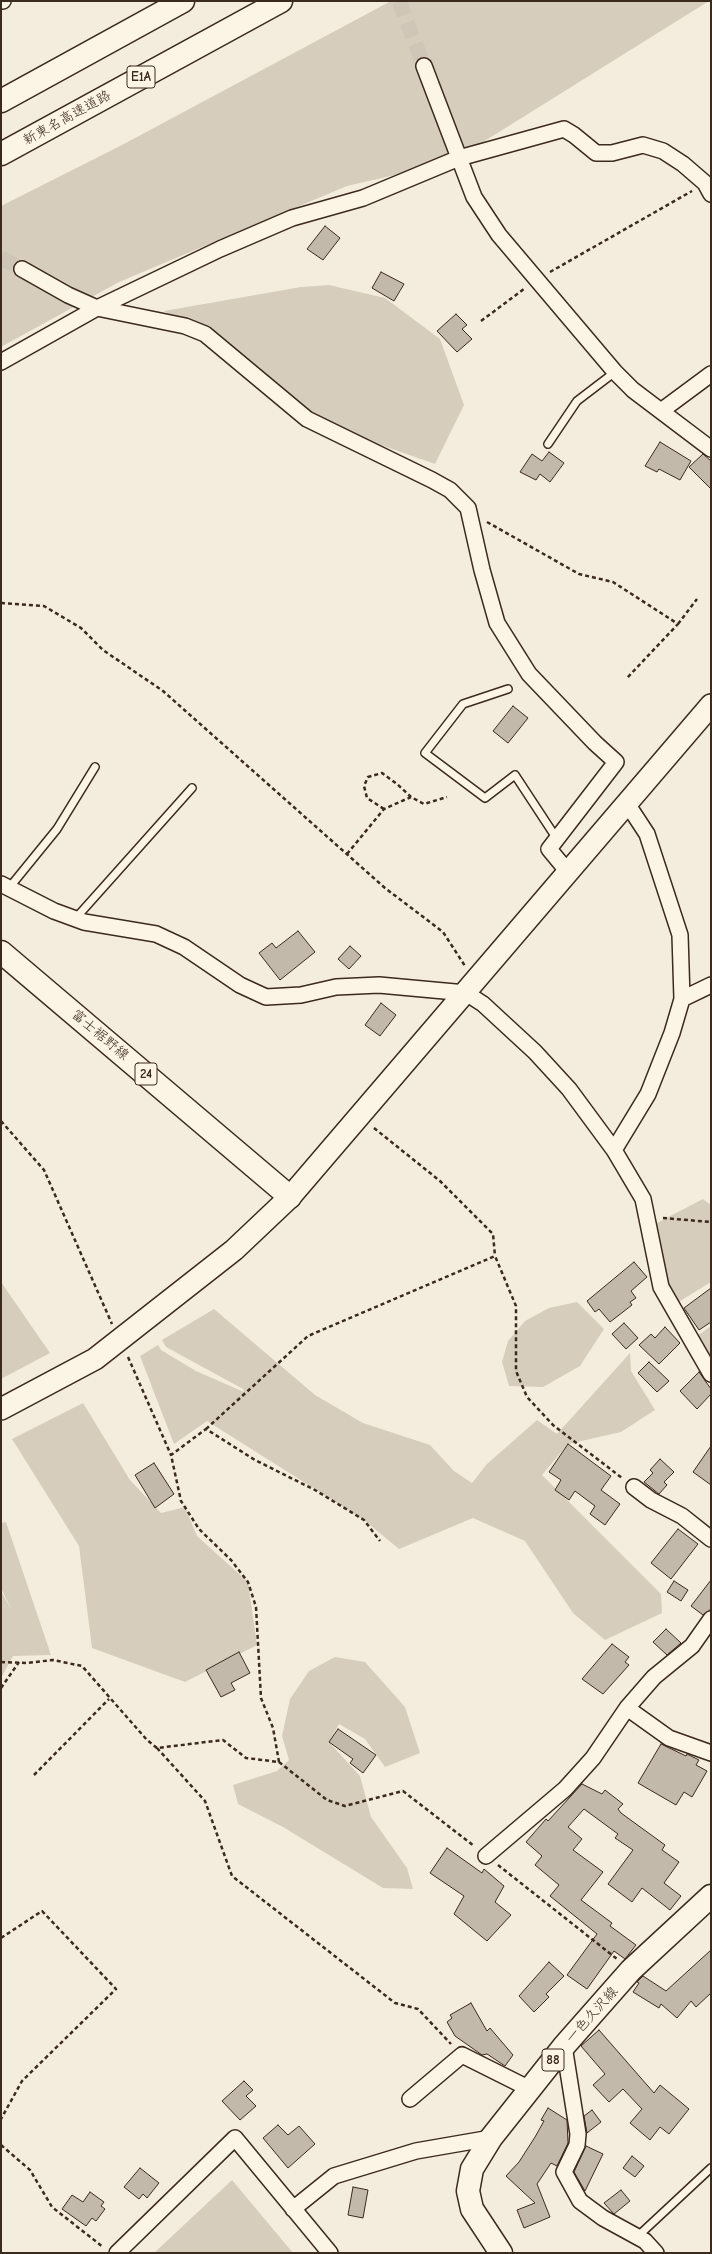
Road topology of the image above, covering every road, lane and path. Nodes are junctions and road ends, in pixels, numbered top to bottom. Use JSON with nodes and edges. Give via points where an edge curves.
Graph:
{"nodes":[{"id":1,"x":183,"y":1,"type":"edge"},
{"id":2,"x":281,"y":1,"type":"edge"},
{"id":3,"x":424,"y":66,"type":"tunnel mouth"},
{"id":4,"x":1,"y":101,"type":"edge"},
{"id":5,"x":1,"y":154,"type":"edge"},
{"id":6,"x":459,"y":158,"type":"junction"},
{"id":7,"x":708,"y":189,"type":"edge"},
{"id":8,"x":22,"y":270,"type":"tunnel mouth"},
{"id":9,"x":536,"y":280,"type":"junction"},
{"id":10,"x":97,"y":308,"type":"junction"},
{"id":11,"x":481,"y":320,"type":"dead end"},
{"id":12,"x":1,"y":362,"type":"edge"},
{"id":13,"x":615,"y":372,"type":"junction"},
{"id":14,"x":711,"y":374,"type":"edge"},
{"id":15,"x":661,"y":411,"type":"junction"},
{"id":16,"x":548,"y":444,"type":"dead end"},
{"id":17,"x":711,"y":449,"type":"edge"},
{"id":18,"x":470,"y":512,"type":"junction"},
{"id":19,"x":697,"y":599,"type":"dead end"},
{"id":20,"x":1,"y":603,"type":"edge"},
{"id":21,"x":678,"y":624,"type":"junction"},
{"id":22,"x":627,"y":678,"type":"dead end"},
{"id":23,"x":508,"y":689,"type":"dead end"},
{"id":24,"x":711,"y":706,"type":"edge"},
{"id":25,"x":95,"y":767,"type":"dead end"},
{"id":26,"x":192,"y":788,"type":"dead end"},
{"id":27,"x":411,"y":797,"type":"junction"},
{"id":28,"x":447,"y":797,"type":"dead end"},
{"id":29,"x":628,"y":805,"type":"junction"},
{"id":30,"x":384,"y":809,"type":"junction"},
{"id":31,"x":557,"y":839,"type":"junction"},
{"id":32,"x":346,"y":854,"type":"junction"},
{"id":33,"x":568,"y":872,"type":"junction"},
{"id":34,"x":5,"y":886,"type":"edge"},
{"id":35,"x":75,"y":919,"type":"junction"},
{"id":36,"x":1,"y":952,"type":"edge"},
{"id":37,"x":711,"y":985,"type":"edge"},
{"id":38,"x":471,"y":987,"type":"junction"},
{"id":39,"x":682,"y":999,"type":"junction"},
{"id":40,"x":359,"y":1117,"type":"junction"},
{"id":41,"x":1,"y":1120,"type":"edge"},
{"id":42,"x":614,"y":1150,"type":"junction"},
{"id":43,"x":290,"y":1196,"type":"junction"},
{"id":44,"x":647,"y":1217,"type":"junction"},
{"id":45,"x":711,"y":1222,"type":"edge"},
{"id":46,"x":495,"y":1256,"type":"junction"},
{"id":47,"x":120,"y":1340,"type":"junction"},
{"id":48,"x":711,"y":1374,"type":"edge"},
{"id":49,"x":1,"y":1409,"type":"edge"},
{"id":50,"x":206,"y":1429,"type":"junction"},
{"id":51,"x":172,"y":1455,"type":"junction"},
{"id":52,"x":634,"y":1487,"type":"joint"},
{"id":53,"x":711,"y":1539,"type":"edge"},
{"id":54,"x":380,"y":1541,"type":"dead end"},
{"id":55,"x":711,"y":1619,"type":"edge"},
{"id":56,"x":1,"y":1662,"type":"edge"},
{"id":57,"x":19,"y":1662,"type":"junction"},
{"id":58,"x":1,"y":1688,"type":"edge"},
{"id":59,"x":109,"y":1698,"type":"junction"},
{"id":60,"x":627,"y":1708,"type":"junction"},
{"id":61,"x":157,"y":1748,"type":"junction"},
{"id":62,"x":711,"y":1753,"type":"edge"},
{"id":63,"x":279,"y":1762,"type":"junction"},
{"id":64,"x":34,"y":1775,"type":"dead end"},
{"id":65,"x":486,"y":1856,"type":"junction"},
{"id":66,"x":711,"y":1896,"type":"edge"},
{"id":67,"x":1,"y":1938,"type":"edge"},
{"id":68,"x":631,"y":1970,"type":"junction"},
{"id":69,"x":564,"y":2046,"type":"junction"},
{"id":70,"x":462,"y":2055,"type":"junction"},
{"id":71,"x":530,"y":2089,"type":"junction"},
{"id":72,"x":410,"y":2099,"type":"dead end"},
{"id":73,"x":1,"y":2119,"type":"edge"},
{"id":74,"x":491,"y":2138,"type":"junction"},
{"id":75,"x":1,"y":2145,"type":"edge"},
{"id":76,"x":711,"y":2168,"type":"edge"},
{"id":77,"x":293,"y":2209,"type":"junction"},
{"id":78,"x":636,"y":2238,"type":"junction"},
{"id":79,"x":111,"y":2251,"type":"edge"},
{"id":80,"x":330,"y":2253,"type":"edge"},
{"id":81,"x":501,"y":2253,"type":"edge"},
{"id":82,"x":656,"y":2253,"type":"edge"}],
"edges":[{"from":1,"to":4,"type":"main road"},
{"from":2,"to":5,"type":"main road","name":"新東名高速道路","number":"E1A"},
{"from":3,"to":6,"type":"street"},
{"from":6,"to":7,"type":"street","via":[[564,129],[596,154],[612,153],[643,145],[663,151],[683,164]]},
{"from":6,"to":9,"type":"street","via":[[474,197],[499,236]]},
{"from":6,"to":10,"type":"street","via":[[363,198],[285,221]]},
{"from":7,"to":9,"type":"path"},
{"from":8,"to":10,"type":"street"},
{"from":9,"to":11,"type":"path"},
{"from":9,"to":13,"type":"street"},
{"from":10,"to":12,"type":"street"},
{"from":10,"to":18,"type":"street","via":[[185,326],[205,334],[307,419],[450,490]]},
{"from":13,"to":15,"type":"street","via":[[633,390]]},
{"from":13,"to":16,"type":"lane","via":[[577,401]]},
{"from":14,"to":15,"type":"street"},
{"from":15,"to":17,"type":"street"},
{"from":18,"to":21,"type":"path","via":[[579,574],[613,582]]},
{"from":18,"to":31,"type":"street","via":[[482,570],[497,623],[530,674],[595,744],[616,762]]},
{"from":19,"to":21,"type":"path"},
{"from":20,"to":32,"type":"path","via":[[44,606],[81,628],[103,650],[163,691]]},
{"from":21,"to":22,"type":"path"},
{"from":23,"to":31,"type":"lane","via":[[463,704],[425,753],[485,798],[515,774]]},
{"from":24,"to":29,"type":"street"},
{"from":25,"to":34,"type":"lane","via":[[57,829]]},
{"from":26,"to":35,"type":"lane"},
{"from":27,"to":28,"type":"path","via":[[424,804]]},
{"from":27,"to":30,"type":"path"},
{"from":27,"to":30,"type":"path","via":[[382,773],[368,777],[364,786],[367,798]]},
{"from":29,"to":33,"type":"street"},
{"from":29,"to":39,"type":"street","via":[[647,834],[680,935]]},
{"from":30,"to":32,"type":"path"},
{"from":31,"to":33,"type":"street","via":[[549,849]]},
{"from":32,"to":38,"type":"path","via":[[385,888],[443,932]]},
{"from":33,"to":38,"type":"street"},
{"from":34,"to":35,"type":"street"},
{"from":35,"to":38,"type":"street","via":[[156,934],[184,947],[240,985],[266,997],[301,995],[336,987]]},
{"from":36,"to":43,"type":"main road","name":"富士裾野線","number":"24"},
{"from":37,"to":39,"type":"street"},
{"from":38,"to":40,"type":"street"},
{"from":38,"to":42,"type":"street","via":[[483,1004],[540,1057],[569,1089]]},
{"from":39,"to":42,"type":"street","via":[[672,1033],[648,1094]]},
{"from":40,"to":43,"type":"street"},
{"from":40,"to":46,"type":"path","via":[[440,1181],[494,1234]]},
{"from":41,"to":47,"type":"path","via":[[44,1170]]},
{"from":42,"to":44,"type":"street","via":[[643,1199]]},
{"from":43,"to":47,"type":"street","via":[[234,1250]]},
{"from":44,"to":45,"type":"path"},
{"from":44,"to":48,"type":"street","via":[[661,1288]]},
{"from":46,"to":50,"type":"path","via":[[308,1336]]},
{"from":46,"to":52,"type":"path","via":[[516,1306],[516,1371],[527,1397],[554,1425]]},
{"from":47,"to":49,"type":"street","via":[[94,1359]]},
{"from":47,"to":51,"type":"path"},
{"from":50,"to":51,"type":"path"},
{"from":50,"to":54,"type":"path","via":[[255,1460],[315,1490],[364,1520]]},
{"from":51,"to":63,"type":"path","via":[[181,1501],[199,1529],[231,1560],[248,1582],[256,1607],[261,1698],[273,1728]]},
{"from":52,"to":53,"type":"street","via":[[651,1500],[682,1516]]},
{"from":55,"to":60,"type":"street","via":[[692,1646],[654,1677]]},
{"from":56,"to":57,"type":"path"},
{"from":57,"to":58,"type":"path"},
{"from":57,"to":59,"type":"path","via":[[53,1660],[82,1666]]},
{"from":59,"to":61,"type":"path"},
{"from":59,"to":64,"type":"path"},
{"from":60,"to":62,"type":"street","via":[[669,1738]]},
{"from":60,"to":65,"type":"street","via":[[593,1758],[565,1789]]},
{"from":61,"to":63,"type":"path","via":[[222,1740],[246,1758]]},
{"from":61,"to":70,"type":"path","via":[[205,1801],[232,1876],[395,2003],[418,2010]]},
{"from":63,"to":65,"type":"path","via":[[327,1800],[346,1806],[403,1791]]},
{"from":65,"to":68,"type":"path"},
{"from":66,"to":68,"type":"main road","name":"一色久沢線","number":"88"},
{"from":67,"to":73,"type":"path","via":[[42,1911],[116,1989],[22,2081]]},
{"from":68,"to":69,"type":"main road","name":"一色久沢線","number":"88"},
{"from":69,"to":71,"type":"main road","name":"一色久沢線","number":"88"},
{"from":69,"to":78,"type":"street","via":[[578,2134],[577,2145],[564,2172],[580,2201]]},
{"from":70,"to":71,"type":"street"},
{"from":70,"to":72,"type":"street"},
{"from":71,"to":74,"type":"main road","name":"一色久沢線","number":"88"},
{"from":74,"to":77,"type":"street","via":[[416,2151],[334,2176]]},
{"from":74,"to":81,"type":"main road","name":"一色久沢線","number":"88","via":[[472,2169],[468,2191],[472,2209]]},
{"from":75,"to":79,"type":"path","via":[[30,2170],[52,2207]]},
{"from":76,"to":78,"type":"lane"},
{"from":77,"to":79,"type":"street","via":[[235,2138]]},
{"from":77,"to":80,"type":"street"},
{"from":78,"to":82,"type":"street","via":[[645,2241]]}]}
